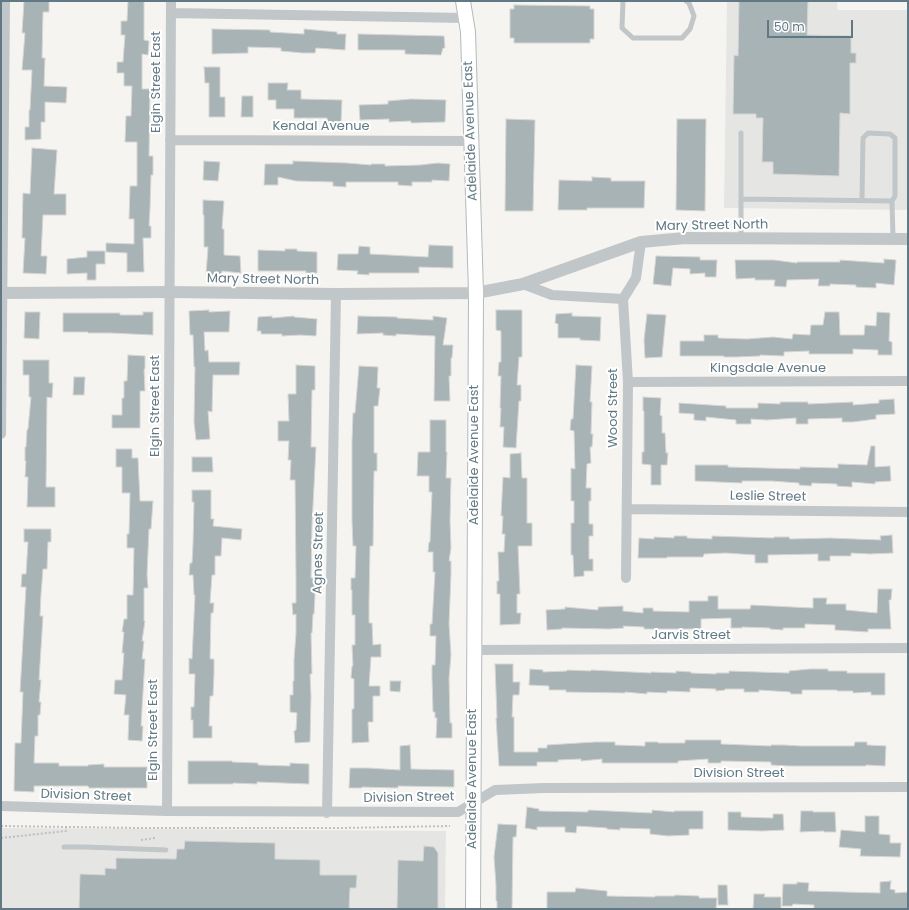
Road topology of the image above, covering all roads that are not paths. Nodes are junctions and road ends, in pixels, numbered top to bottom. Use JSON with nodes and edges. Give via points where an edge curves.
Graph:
{"nodes":[{"id":1,"x":5,"y":1,"type":"edge"},
{"id":2,"x":171,"y":1,"type":"edge"},
{"id":3,"x":463,"y":1,"type":"edge"},
{"id":4,"x":623,"y":1,"type":"edge"},
{"id":5,"x":686,"y":1,"type":"edge"},
{"id":6,"x":171,"y":13,"type":"junction"},
{"id":7,"x":466,"y":18,"type":"junction"},
{"id":8,"x":740,"y":133,"type":"dead end"},
{"id":9,"x":170,"y":140,"type":"junction"},
{"id":10,"x":472,"y":141,"type":"junction"},
{"id":11,"x":741,"y":199,"type":"junction"},
{"id":12,"x":862,"y":200,"type":"junction"},
{"id":13,"x":892,"y":202,"type":"junction"},
{"id":14,"x":741,"y":238,"type":"junction"},
{"id":15,"x":893,"y":239,"type":"junction"},
{"id":16,"x":908,"y":239,"type":"edge"},
{"id":17,"x":641,"y":242,"type":"junction"},
{"id":18,"x":524,"y":284,"type":"junction"},
{"id":19,"x":169,"y":292,"type":"junction"},
{"id":20,"x":2,"y":293,"type":"edge"},
{"id":21,"x":476,"y":293,"type":"junction"},
{"id":22,"x":336,"y":294,"type":"junction"},
{"id":23,"x":623,"y":299,"type":"junction"},
{"id":24,"x":908,"y":381,"type":"edge"},
{"id":25,"x":628,"y":382,"type":"junction"},
{"id":26,"x":1,"y":434,"type":"edge"},
{"id":27,"x":627,"y":509,"type":"junction"},
{"id":28,"x":908,"y":512,"type":"edge"},
{"id":29,"x":626,"y":578,"type":"dead end"},
{"id":30,"x":908,"y":648,"type":"edge"},
{"id":31,"x":474,"y":650,"type":"junction"},
{"id":32,"x":908,"y":787,"type":"edge"},
{"id":33,"x":474,"y":803,"type":"junction"},
{"id":34,"x":1,"y":806,"type":"edge"},
{"id":35,"x":166,"y":811,"type":"junction"},
{"id":36,"x":327,"y":813,"type":"junction"},
{"id":37,"x":64,"y":848,"type":"dead end"},
{"id":38,"x":166,"y":850,"type":"dead end"},
{"id":39,"x":473,"y":909,"type":"edge"}],
"edges":[{"from":1,"to":20,"type":"street"},
{"from":2,"to":6,"type":"street","name":"Elgin Street East"},
{"from":3,"to":7,"type":"main road","name":"Adelaide Avenue East"},
{"from":4,"to":5,"type":"lane","via":[[622,28],[633,38],[682,38],[690,29],[694,16]]},
{"from":6,"to":7,"type":"street"},
{"from":6,"to":9,"type":"street","name":"Elgin Street East"},
{"from":7,"to":10,"type":"main road","name":"Adelaide Avenue East"},
{"from":8,"to":11,"type":"lane"},
{"from":9,"to":10,"type":"street","name":"Kendal Avenue"},
{"from":9,"to":19,"type":"street","name":"Elgin Street East"},
{"from":10,"to":21,"type":"main road","name":"Adelaide Avenue East"},
{"from":11,"to":12,"type":"lane"},
{"from":11,"to":14,"type":"lane"},
{"from":12,"to":13,"type":"lane"},
{"from":12,"to":13,"type":"lane","via":[[863,138],[868,133],[890,134],[895,138],[895,196]]},
{"from":13,"to":15,"type":"lane"},
{"from":14,"to":15,"type":"street","name":"Mary Street North"},
{"from":14,"to":17,"type":"street","name":"Mary Street North","via":[[685,238]]},
{"from":15,"to":16,"type":"street","name":"Mary Street North"},
{"from":17,"to":18,"type":"street","name":"Mary Street North"},
{"from":17,"to":23,"type":"street","via":[[636,278]]},
{"from":18,"to":21,"type":"street","name":"Mary Street North"},
{"from":18,"to":23,"type":"street","via":[[552,295]]},
{"from":19,"to":20,"type":"street","name":"Mary Street North"},
{"from":19,"to":22,"type":"street","name":"Mary Street North"},
{"from":19,"to":35,"type":"street","name":"Elgin Street East"},
{"from":20,"to":26,"type":"street"},
{"from":21,"to":22,"type":"street","name":"Mary Street North"},
{"from":21,"to":31,"type":"main road","name":"Adelaide Avenue East"},
{"from":22,"to":36,"type":"street","name":"Agnes Street"},
{"from":23,"to":25,"type":"street","name":"Wood Street"},
{"from":24,"to":25,"type":"street","name":"Kingsdale Avenue"},
{"from":25,"to":27,"type":"street","name":"Wood Street"},
{"from":27,"to":28,"type":"street","name":"Leslie Street"},
{"from":27,"to":29,"type":"street","name":"Wood Street"},
{"from":30,"to":31,"type":"street","name":"Jarvis Street"},
{"from":31,"to":33,"type":"main road","name":"Adelaide Avenue East"},
{"from":32,"to":33,"type":"street","name":"Division Street","via":[[544,788],[495,790]]},
{"from":33,"to":36,"type":"street","name":"Division Street","via":[[458,812]]},
{"from":33,"to":39,"type":"main road","name":"Adelaide Avenue East"},
{"from":34,"to":35,"type":"street","name":"Division Street"},
{"from":35,"to":36,"type":"street","name":"Division Street"},
{"from":37,"to":38,"type":"lane","via":[[85,846]]}]}
